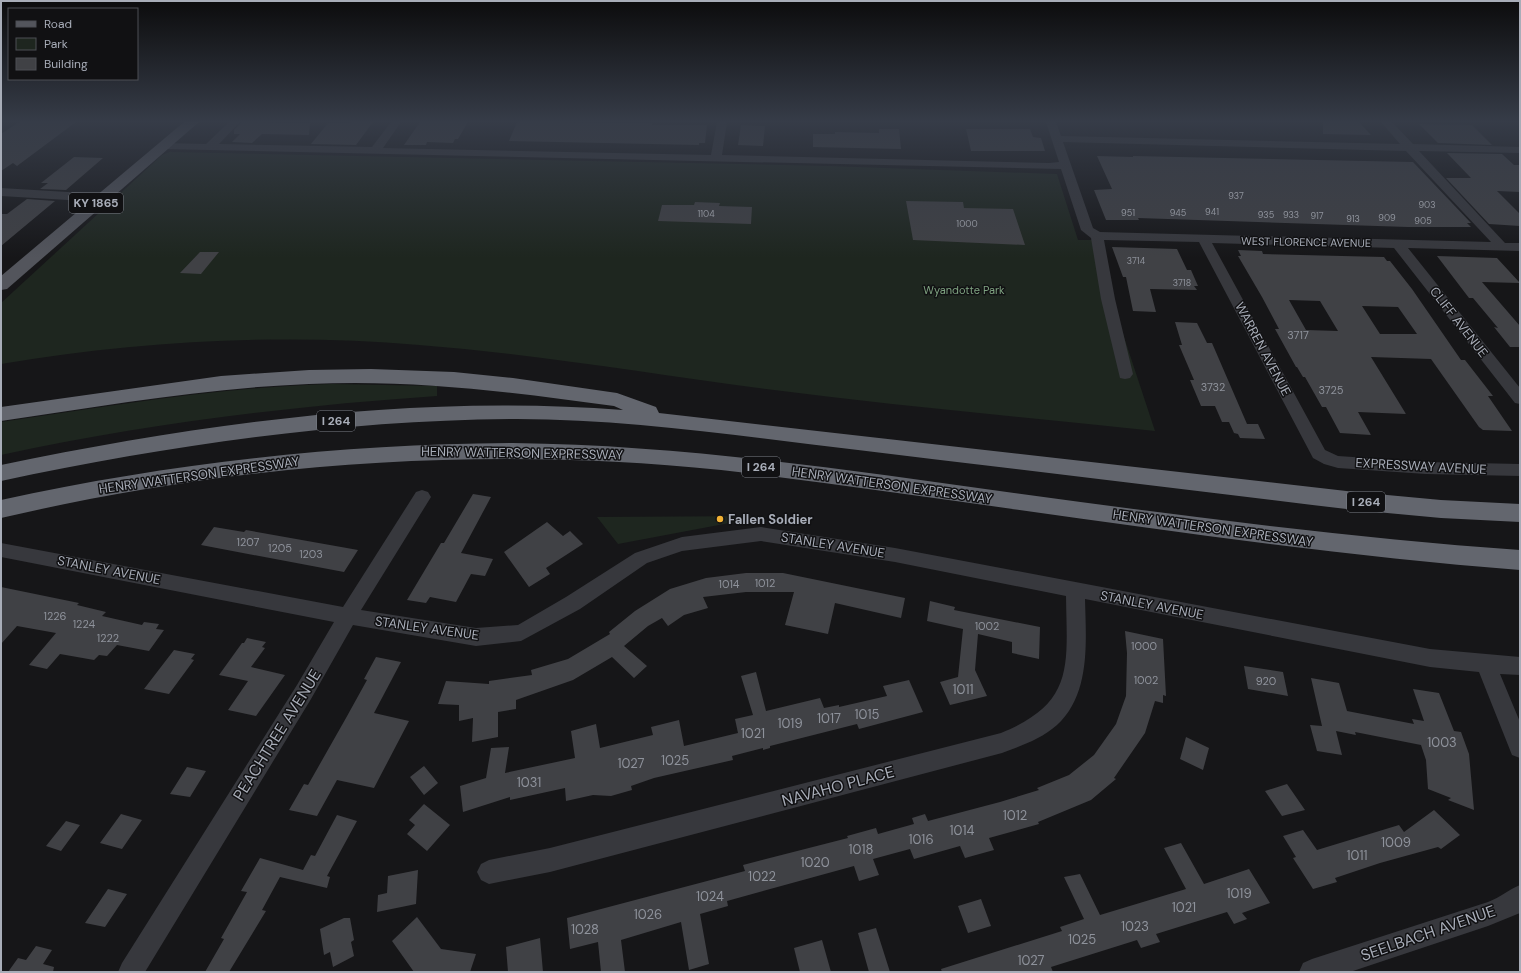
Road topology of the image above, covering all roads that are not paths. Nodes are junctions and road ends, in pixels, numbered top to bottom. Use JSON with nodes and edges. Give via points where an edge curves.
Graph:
{"nodes":[{"id":1,"x":138,"y":167,"type":"edge"},
{"id":2,"x":1067,"y":167,"type":"edge"},
{"id":3,"x":1429,"y":167,"type":"edge"},
{"id":4,"x":1,"y":192,"type":"edge"},
{"id":5,"x":101,"y":198,"type":"junction"},
{"id":6,"x":1094,"y":235,"type":"junction"},
{"id":7,"x":1204,"y":239,"type":"junction"},
{"id":8,"x":1398,"y":244,"type":"junction"},
{"id":9,"x":1501,"y":246,"type":"junction"},
{"id":10,"x":1520,"y":247,"type":"edge"},
{"id":11,"x":1,"y":285,"type":"edge"},
{"id":12,"x":1125,"y":374,"type":"dead end"},
{"id":13,"x":1520,"y":399,"type":"edge"},
{"id":14,"x":1,"y":414,"type":"edge"},
{"id":15,"x":674,"y":421,"type":"junction"},
{"id":16,"x":1323,"y":457,"type":"joint"},
{"id":17,"x":1520,"y":470,"type":"edge"},
{"id":18,"x":1,"y":473,"type":"edge"},
{"id":19,"x":422,"y":497,"type":"dead end"},
{"id":20,"x":1,"y":509,"type":"edge"},
{"id":21,"x":1520,"y":513,"type":"edge"},
{"id":22,"x":1,"y":550,"type":"edge"},
{"id":23,"x":1520,"y":560,"type":"edge"},
{"id":24,"x":1075,"y":590,"type":"junction"},
{"id":25,"x":348,"y":616,"type":"junction"},
{"id":26,"x":1486,"y":664,"type":"junction"},
{"id":27,"x":1520,"y":666,"type":"edge"},
{"id":28,"x":1520,"y":748,"type":"edge"},
{"id":29,"x":489,"y":872,"type":"dead end"},
{"id":30,"x":1520,"y":897,"type":"edge"},
{"id":31,"x":131,"y":972,"type":"edge"},
{"id":32,"x":1312,"y":972,"type":"edge"}],
"edges":[{"from":1,"to":5,"type":"main road","number":"KY 1865"},
{"from":2,"to":6,"type":"street","via":[[1087,230]]},
{"from":3,"to":9,"type":"street"},
{"from":4,"to":5,"type":"street"},
{"from":5,"to":11,"type":"main road","number":"KY 1865"},
{"from":6,"to":7,"type":"street","name":"WEST FLORENCE AVENUE"},
{"from":6,"to":12,"type":"street"},
{"from":7,"to":8,"type":"street","name":"WEST FLORENCE AVENUE"},
{"from":7,"to":16,"type":"street","name":"WARREN AVENUE","via":[[1319,454]]},
{"from":8,"to":9,"type":"street","name":"WEST FLORENCE AVENUE"},
{"from":8,"to":13,"type":"street","name":"CLIFF AVENUE"},
{"from":9,"to":10,"type":"street","name":"WEST FLORENCE AVENUE"},
{"from":14,"to":15,"type":"highway","via":[[220,383],[371,376],[480,382],[609,399]]},
{"from":15,"to":18,"type":"highway","number":"I 264","via":[[561,413],[401,415],[222,433],[138,446]]},
{"from":15,"to":21,"type":"highway","number":"I 264","via":[[1355,501]]},
{"from":16,"to":17,"type":"street","name":"EXPRESSWAY AVENUE","via":[[1338,462],[1426,468]]},
{"from":19,"to":25,"type":"street","name":"PEACHTREE AVENUE"},
{"from":20,"to":23,"type":"highway","name":"HENRY WATTERSON EXPRESSWAY","number":"I 264","via":[[176,476],[339,456],[413,451],[547,450],[727,462],[1316,542]]},
{"from":22,"to":25,"type":"street","name":"STANLEY AVENUE"},
{"from":24,"to":25,"type":"street","name":"STANLEY AVENUE","via":[[895,555],[761,534],[682,544],[642,558],[521,633],[476,637]]},
{"from":24,"to":26,"type":"street","name":"STANLEY AVENUE","via":[[1430,658]]},
{"from":24,"to":29,"type":"street","name":"NAVAHO PLACE","via":[[1075,657],[1070,691],[1050,719],[1024,736],[550,860]]},
{"from":25,"to":31,"type":"street","name":"PEACHTREE AVENUE"},
{"from":26,"to":27,"type":"street","name":"STANLEY AVENUE"},
{"from":26,"to":28,"type":"street"},
{"from":30,"to":32,"type":"street","name":"SEELBACH AVENUE","via":[[1510,905],[1488,914]]}]}
